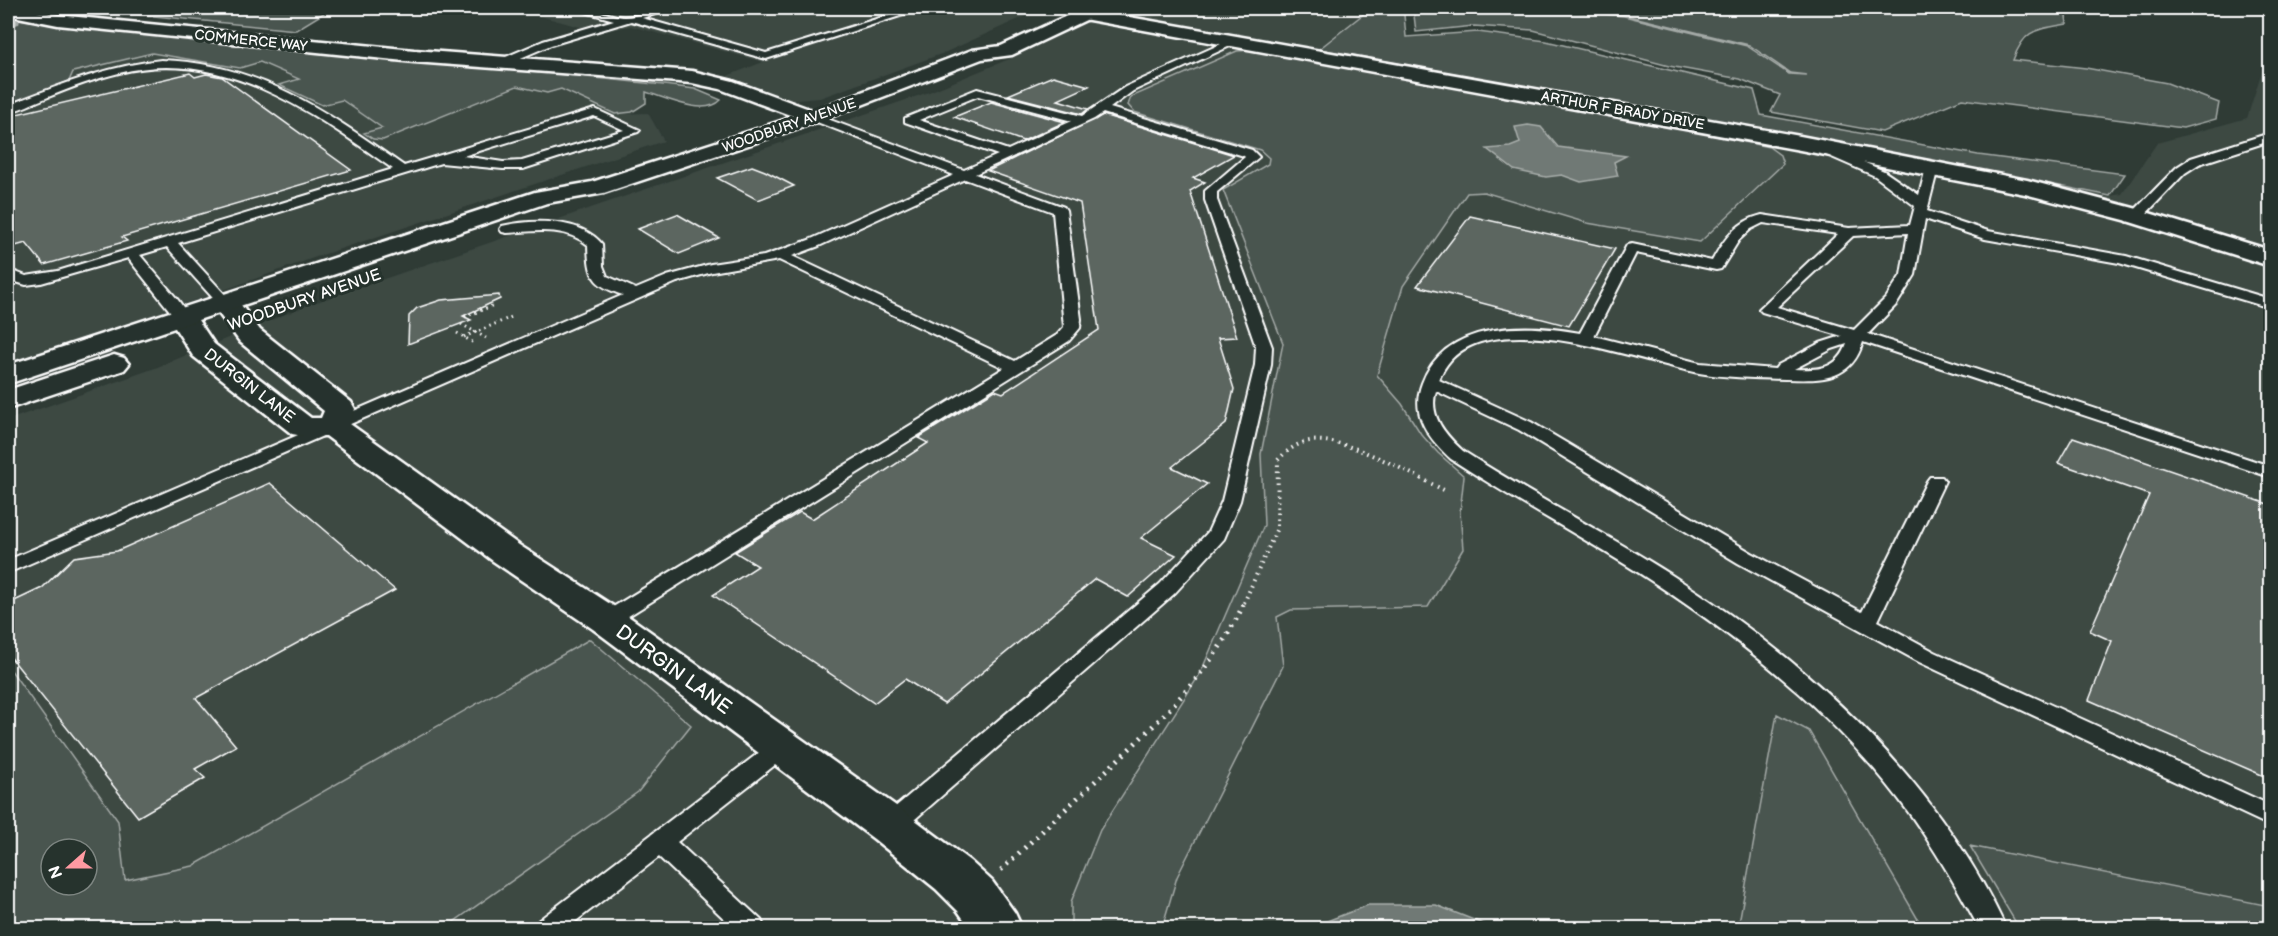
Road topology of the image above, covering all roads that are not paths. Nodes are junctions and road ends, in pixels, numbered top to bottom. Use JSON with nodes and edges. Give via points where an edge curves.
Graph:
{"nodes":[{"id":1,"x":581,"y":8,"type":"edge"},
{"id":2,"x":665,"y":8,"type":"edge"},
{"id":3,"x":920,"y":8,"type":"edge"},
{"id":4,"x":1059,"y":8,"type":"edge"},
{"id":5,"x":1093,"y":11,"type":"edge"},
{"id":6,"x":16,"y":12,"type":"edge"},
{"id":7,"x":628,"y":19,"type":"junction"},
{"id":8,"x":1236,"y":41,"type":"junction"},
{"id":9,"x":979,"y":54,"type":"junction"},
{"id":10,"x":505,"y":62,"type":"junction"},
{"id":11,"x":8,"y":109,"type":"edge"},
{"id":12,"x":1103,"y":109,"type":"junction"},
{"id":13,"x":813,"y":117,"type":"junction"},
{"id":14,"x":1083,"y":120,"type":"junction"},
{"id":15,"x":2271,"y":137,"type":"edge"},
{"id":16,"x":1800,"y":143,"type":"junction"},
{"id":17,"x":1008,"y":154,"type":"junction"},
{"id":18,"x":441,"y":159,"type":"junction"},
{"id":19,"x":1932,"y":168,"type":"junction"},
{"id":20,"x":409,"y":169,"type":"junction"},
{"id":21,"x":966,"y":174,"type":"junction"},
{"id":22,"x":596,"y":188,"type":"junction"},
{"id":23,"x":1922,"y":209,"type":"junction"},
{"id":24,"x":2136,"y":216,"type":"junction"},
{"id":25,"x":507,"y":229,"type":"junction"},
{"id":26,"x":1916,"y":229,"type":"junction"},
{"id":27,"x":1849,"y":232,"type":"junction"},
{"id":28,"x":169,"y":241,"type":"junction"},
{"id":29,"x":2271,"y":248,"type":"edge"},
{"id":30,"x":131,"y":253,"type":"junction"},
{"id":31,"x":782,"y":256,"type":"junction"},
{"id":32,"x":2271,"y":258,"type":"edge"},
{"id":33,"x":8,"y":273,"type":"edge"},
{"id":34,"x":636,"y":294,"type":"junction"},
{"id":35,"x":2271,"y":304,"type":"edge"},
{"id":36,"x":232,"y":312,"type":"junction"},
{"id":37,"x":188,"y":327,"type":"junction"},
{"id":38,"x":1857,"y":336,"type":"junction"},
{"id":39,"x":1585,"y":338,"type":"junction"},
{"id":40,"x":1015,"y":367,"type":"junction"},
{"id":41,"x":1780,"y":374,"type":"junction"},
{"id":42,"x":8,"y":375,"type":"edge"},
{"id":43,"x":1431,"y":382,"type":"junction"},
{"id":44,"x":8,"y":400,"type":"edge"},
{"id":45,"x":333,"y":427,"type":"junction"},
{"id":46,"x":2271,"y":472,"type":"edge"},
{"id":47,"x":1936,"y":481,"type":"dead end"},
{"id":48,"x":8,"y":567,"type":"edge"},
{"id":49,"x":607,"y":620,"type":"junction"},
{"id":50,"x":1866,"y":625,"type":"junction"},
{"id":51,"x":781,"y":748,"type":"junction"},
{"id":52,"x":2271,"y":816,"type":"edge"},
{"id":53,"x":890,"y":826,"type":"junction"},
{"id":54,"x":660,"y":842,"type":"junction"},
{"id":55,"x":548,"y":928,"type":"edge"},
{"id":56,"x":752,"y":928,"type":"edge"},
{"id":57,"x":998,"y":928,"type":"edge"},
{"id":58,"x":1993,"y":928,"type":"edge"}],
"edges":[{"from":1,"to":7,"type":"lane"},
{"from":2,"to":7,"type":"lane"},
{"from":3,"to":7,"type":"lane","via":[[766,56]]},
{"from":4,"to":5,"type":"lane"},
{"from":4,"to":9,"type":"main road","name":"WOODBURY AVENUE","via":[[984,44]]},
{"from":5,"to":8,"type":"main road","name":"ARTHUR F BRADY DRIVE"},
{"from":5,"to":9,"type":"main road","name":"WOODBURY AVENUE","via":[[1005,51]]},
{"from":6,"to":10,"type":"main road","name":"COMMERCE WAY","via":[[105,25]]},
{"from":7,"to":10,"type":"lane","via":[[547,43]]},
{"from":8,"to":12,"type":"lane","via":[[1129,89]]},
{"from":8,"to":16,"type":"main road","name":"ARTHUR F BRADY DRIVE"},
{"from":9,"to":13,"type":"main road","name":"WOODBURY AVENUE"},
{"from":10,"to":13,"type":"main road","name":"COMMERCE WAY","via":[[710,80]]},
{"from":11,"to":20,"type":"lane","via":[[114,72],[161,63],[198,66],[222,70],[312,108]]},
{"from":12,"to":14,"type":"lane"},
{"from":12,"to":53,"type":"lane","via":[[1253,157],[1211,191],[1264,347],[1231,501],[1216,535],[1167,589]]},
{"from":13,"to":21,"type":"lane"},
{"from":13,"to":22,"type":"main road","name":"WOODBURY AVENUE"},
{"from":14,"to":17,"type":"lane"},
{"from":14,"to":17,"type":"lane","via":[[977,92],[909,120]]},
{"from":15,"to":24,"type":"lane","via":[[2195,160]]},
{"from":16,"to":19,"type":"main road","name":"ARTHUR F BRADY DRIVE"},
{"from":16,"to":23,"type":"lane","via":[[1874,170],[1894,181]]},
{"from":17,"to":21,"type":"lane"},
{"from":18,"to":18,"type":"lane","via":[[478,160],[510,167],[634,130],[595,112]]},
{"from":18,"to":20,"type":"lane"},
{"from":19,"to":23,"type":"lane"},
{"from":19,"to":24,"type":"main road","name":"ARTHUR F BRADY DRIVE","via":[[2027,187]]},
{"from":20,"to":28,"type":"lane"},
{"from":21,"to":31,"type":"lane"},
{"from":21,"to":40,"type":"lane","via":[[1053,206],[1061,217],[1072,328],[1063,338]]},
{"from":22,"to":25,"type":"main road","name":"WOODBURY AVENUE","via":[[561,211]]},
{"from":22,"to":36,"type":"main road","name":"WOODBURY AVENUE","via":[[543,197]]},
{"from":23,"to":26,"type":"lane"},
{"from":23,"to":35,"type":"lane","via":[[1964,229],[2121,259]]},
{"from":24,"to":29,"type":"main road","via":[[2217,232]]},
{"from":24,"to":32,"type":"main road"},
{"from":25,"to":34,"type":"lane","via":[[554,227],[589,237],[595,244],[599,277],[620,290]]},
{"from":25,"to":36,"type":"main road","name":"WOODBURY AVENUE"},
{"from":26,"to":27,"type":"lane"},
{"from":26,"to":38,"type":"lane","via":[[1908,275],[1892,302]]},
{"from":27,"to":38,"type":"lane","via":[[1767,309]]},
{"from":27,"to":39,"type":"lane","via":[[1757,220],[1731,238],[1716,266],[1632,248]]},
{"from":28,"to":30,"type":"lane"},
{"from":28,"to":36,"type":"lane"},
{"from":30,"to":33,"type":"lane","via":[[35,281],[19,280]]},
{"from":30,"to":37,"type":"lane"},
{"from":31,"to":34,"type":"lane","via":[[702,270]]},
{"from":31,"to":40,"type":"lane"},
{"from":34,"to":45,"type":"lane"},
{"from":36,"to":37,"type":"main road","name":"WOODBURY AVENUE"},
{"from":36,"to":45,"type":"main road","via":[[250,336],[340,409]]},
{"from":37,"to":42,"type":"main road","name":"WOODBURY AVENUE"},
{"from":37,"to":44,"type":"main road","name":"WOODBURY AVENUE"},
{"from":37,"to":45,"type":"main road","name":"DURGIN LANE","via":[[203,350],[303,427]]},
{"from":38,"to":41,"type":"lane","via":[[1826,346],[1784,368]]},
{"from":38,"to":41,"type":"lane","via":[[1852,356],[1836,370],[1798,376]]},
{"from":38,"to":46,"type":"lane"},
{"from":39,"to":41,"type":"lane","via":[[1711,371]]},
{"from":39,"to":43,"type":"lane","via":[[1532,331],[1478,339],[1441,360]]},
{"from":40,"to":49,"type":"lane"},
{"from":43,"to":50,"type":"lane","via":[[1525,426],[1745,558]]},
{"from":43,"to":58,"type":"lane","via":[[1426,393],[1428,418],[1434,432],[1457,455],[1688,595],[1777,662],[1835,715],[1894,776],[1931,826]]},
{"from":45,"to":48,"type":"lane"},
{"from":45,"to":49,"type":"main road","name":"DURGIN LANE","via":[[506,553]]},
{"from":47,"to":50,"type":"lane"},
{"from":49,"to":51,"type":"main road","name":"DURGIN LANE"},
{"from":50,"to":52,"type":"lane"},
{"from":51,"to":53,"type":"main road","name":"DURGIN LANE"},
{"from":51,"to":54,"type":"lane"},
{"from":53,"to":57,"type":"main road","name":"DURGIN LANE","via":[[953,875],[975,896]]},
{"from":54,"to":55,"type":"lane"},
{"from":54,"to":56,"type":"lane"}]}
